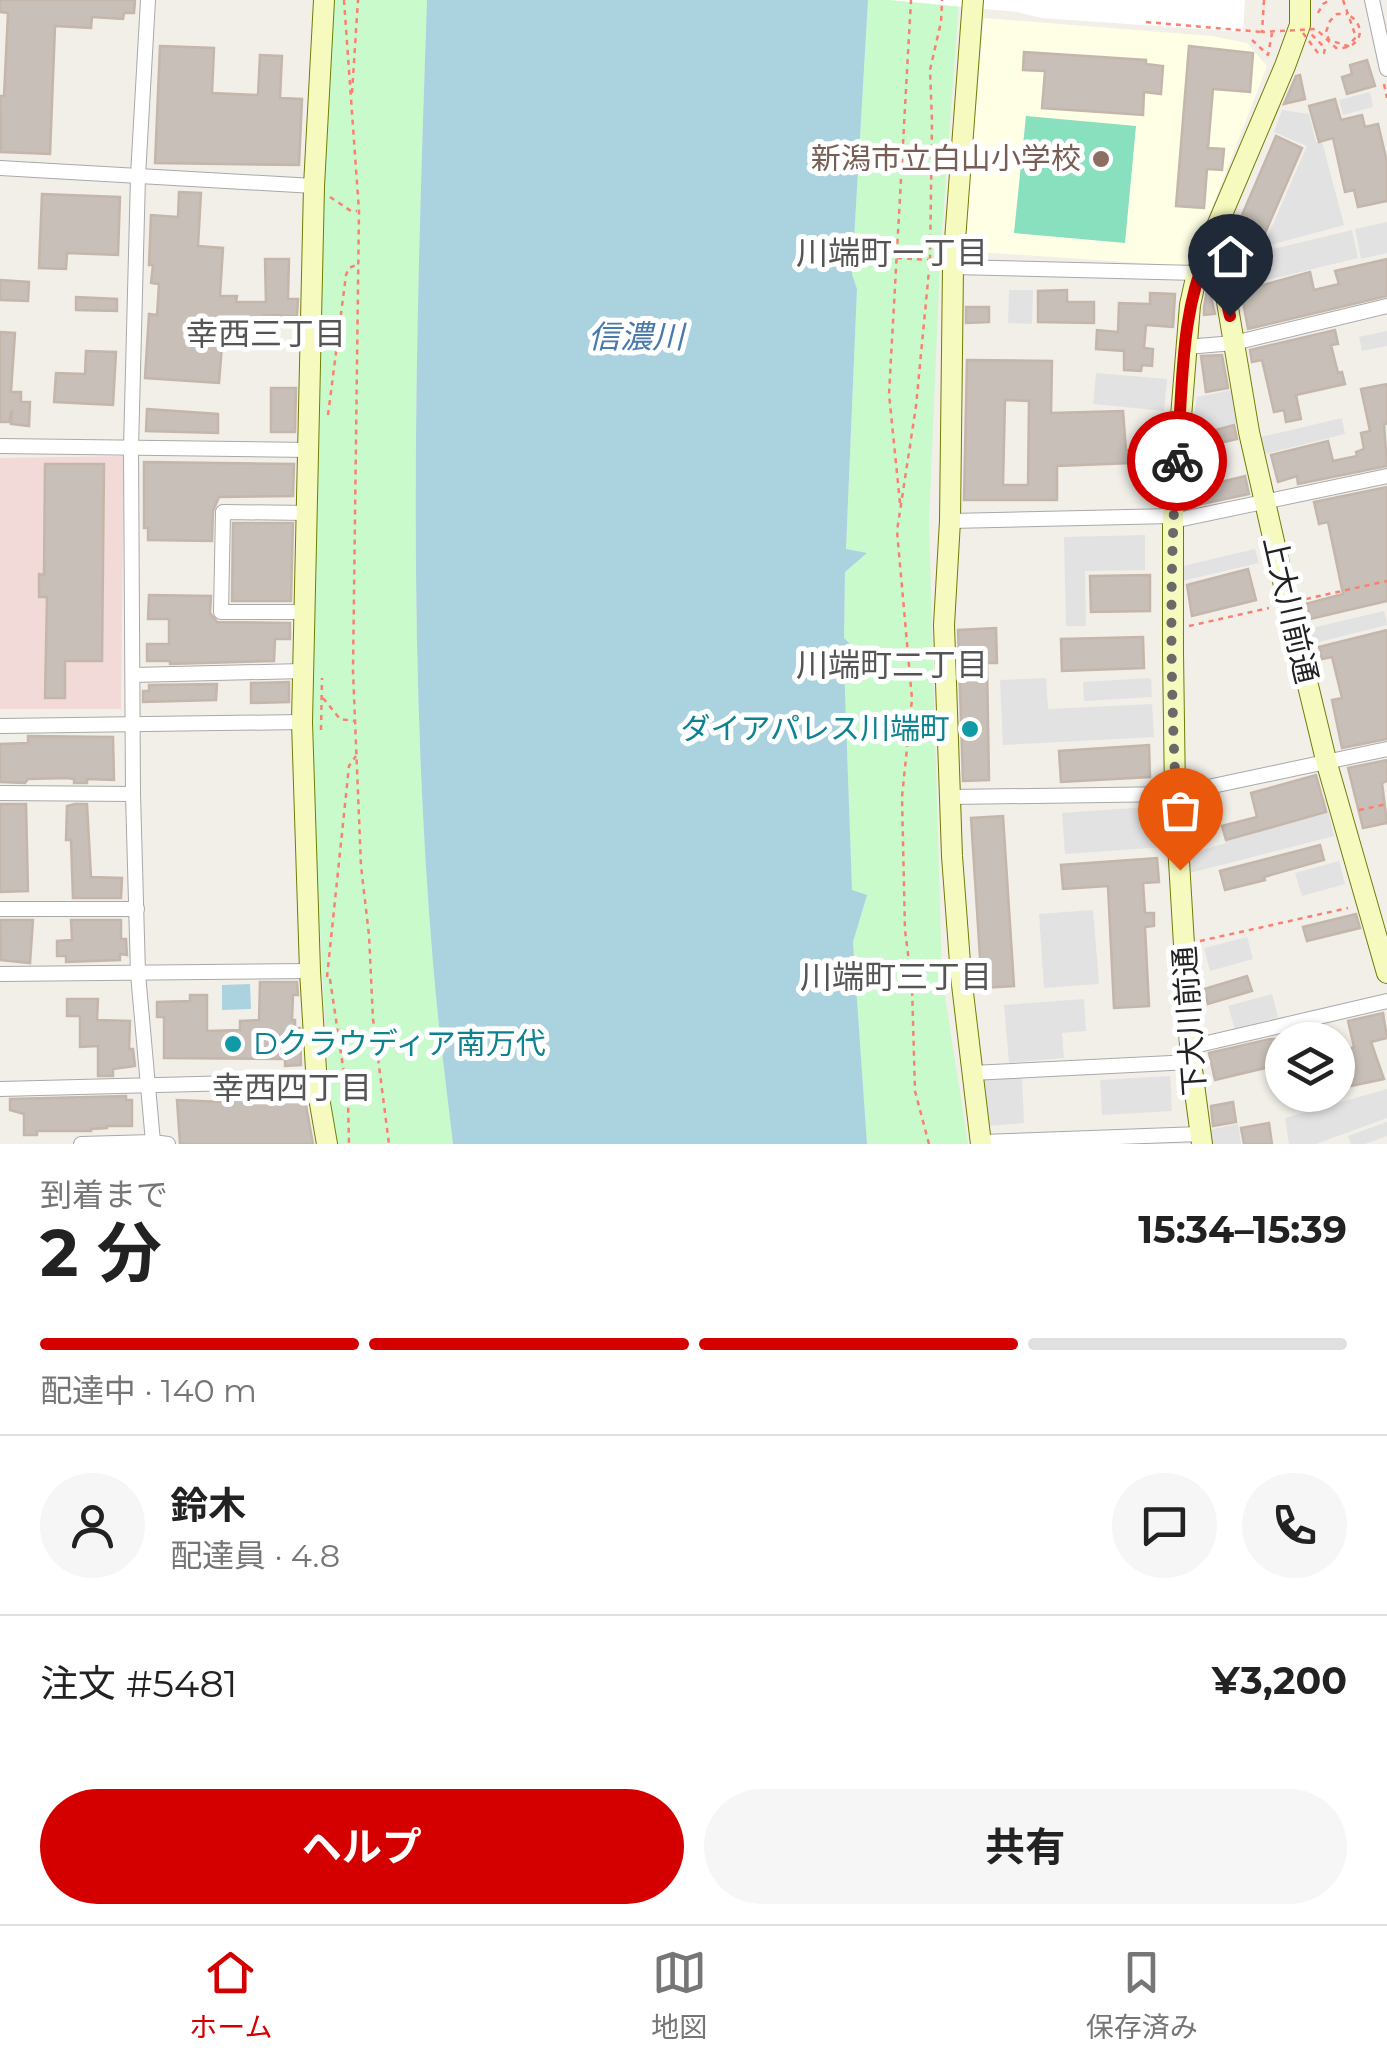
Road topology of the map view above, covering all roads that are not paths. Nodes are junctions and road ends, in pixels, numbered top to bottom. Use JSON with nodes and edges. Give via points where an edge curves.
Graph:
{"nodes":[{"id":1,"x":148,"y":0,"type":"edge"},
{"id":2,"x":324,"y":0,"type":"edge"},
{"id":3,"x":973,"y":0,"type":"edge"},
{"id":4,"x":1300,"y":0,"type":"edge"},
{"id":5,"x":1372,"y":0,"type":"edge"},
{"id":6,"x":1387,"y":69,"type":"edge"},
{"id":7,"x":0,"y":168,"type":"edge"},
{"id":8,"x":138,"y":176,"type":"junction"},
{"id":9,"x":319,"y":191,"type":"junction"},
{"id":10,"x":1212,"y":243,"type":"junction"},
{"id":11,"x":953,"y":267,"type":"junction"},
{"id":12,"x":1197,"y":273,"type":"junction"},
{"id":13,"x":1387,"y":306,"type":"edge"},
{"id":14,"x":1234,"y":343,"type":"junction"},
{"id":15,"x":1186,"y":348,"type":"junction"},
{"id":16,"x":0,"y":446,"type":"edge"},
{"id":17,"x":131,"y":448,"type":"junction"},
{"id":18,"x":310,"y":450,"type":"junction"},
{"id":19,"x":1387,"y":476,"type":"edge"},
{"id":20,"x":1265,"y":504,"type":"junction"},
{"id":21,"x":308,"y":513,"type":"junction"},
{"id":22,"x":1173,"y":519,"type":"junction"},
{"id":23,"x":950,"y":522,"type":"junction"},
{"id":24,"x":306,"y":612,"type":"junction"},
{"id":25,"x":312,"y":671,"type":"junction"},
{"id":26,"x":133,"y":675,"type":"junction"},
{"id":27,"x":132,"y":725,"type":"junction"},
{"id":28,"x":0,"y":726,"type":"edge"},
{"id":29,"x":311,"y":726,"type":"junction"},
{"id":30,"x":1387,"y":749,"type":"edge"},
{"id":31,"x":1327,"y":764,"type":"junction"},
{"id":32,"x":0,"y":792,"type":"edge"},
{"id":33,"x":133,"y":794,"type":"junction"},
{"id":34,"x":1176,"y":794,"type":"junction"},
{"id":35,"x":951,"y":797,"type":"junction"},
{"id":36,"x":0,"y":909,"type":"edge"},
{"id":37,"x":137,"y":909,"type":"junction"},
{"id":38,"x":1387,"y":973,"type":"edge"},
{"id":39,"x":0,"y":974,"type":"edge"},
{"id":40,"x":138,"y":974,"type":"junction"},
{"id":41,"x":317,"y":975,"type":"junction"},
{"id":42,"x":1387,"y":1001,"type":"edge"},
{"id":43,"x":1190,"y":1055,"type":"junction"},
{"id":44,"x":972,"y":1072,"type":"junction"},
{"id":45,"x":317,"y":1081,"type":"junction"},
{"id":46,"x":146,"y":1085,"type":"junction"},
{"id":47,"x":0,"y":1089,"type":"edge"},
{"id":48,"x":1201,"y":1139,"type":"edge"},
{"id":49,"x":160,"y":1143,"type":"edge"},
{"id":50,"x":981,"y":1143,"type":"edge"},
{"id":51,"x":82,"y":1144,"type":"edge"},
{"id":52,"x":327,"y":1144,"type":"edge"}],
"edges":[{"from":1,"to":8,"type":"street"},
{"from":2,"to":9,"type":"street"},
{"from":3,"to":11,"type":"street"},
{"from":4,"to":10,"type":"street","name":"下大川前通","via":[[1300,25],[1286,66]]},
{"from":5,"to":6,"type":"street"},
{"from":7,"to":8,"type":"street"},
{"from":8,"to":9,"type":"street"},
{"from":8,"to":17,"type":"street"},
{"from":9,"to":18,"type":"street"},
{"from":10,"to":12,"type":"street","name":"下大川前通"},
{"from":10,"to":14,"type":"street","name":"上大川前通"},
{"from":11,"to":12,"type":"street"},
{"from":11,"to":23,"type":"street"},
{"from":12,"to":15,"type":"street","name":"下大川前通"},
{"from":13,"to":14,"type":"street"},
{"from":14,"to":15,"type":"street"},
{"from":14,"to":20,"type":"street","name":"上大川前通"},
{"from":15,"to":22,"type":"street","name":"下大川前通"},
{"from":16,"to":17,"type":"street"},
{"from":17,"to":18,"type":"street"},
{"from":17,"to":26,"type":"street"},
{"from":18,"to":21,"type":"street"},
{"from":19,"to":20,"type":"street"},
{"from":20,"to":22,"type":"street"},
{"from":20,"to":31,"type":"street","name":"上大川前通"},
{"from":21,"to":24,"type":"street"},
{"from":21,"to":24,"type":"street","via":[[222,512],[221,612]]},
{"from":22,"to":23,"type":"street"},
{"from":22,"to":34,"type":"street","name":"下大川前通"},
{"from":23,"to":35,"type":"street","via":[[944,625]]},
{"from":24,"to":25,"type":"street"},
{"from":25,"to":26,"type":"street"},
{"from":25,"to":29,"type":"street"},
{"from":26,"to":27,"type":"street"},
{"from":27,"to":28,"type":"street"},
{"from":27,"to":29,"type":"street"},
{"from":27,"to":33,"type":"street"},
{"from":29,"to":41,"type":"street"},
{"from":30,"to":31,"type":"street"},
{"from":31,"to":34,"type":"street"},
{"from":31,"to":38,"type":"street","name":"上大川前通"},
{"from":32,"to":33,"type":"street"},
{"from":33,"to":37,"type":"street"},
{"from":34,"to":35,"type":"street"},
{"from":34,"to":43,"type":"street","name":"下大川前通"},
{"from":35,"to":44,"type":"street"},
{"from":36,"to":37,"type":"street"},
{"from":37,"to":40,"type":"street"},
{"from":39,"to":40,"type":"street"},
{"from":40,"to":41,"type":"street"},
{"from":40,"to":46,"type":"street"},
{"from":41,"to":45,"type":"street"},
{"from":42,"to":43,"type":"street"},
{"from":43,"to":44,"type":"street"},
{"from":43,"to":48,"type":"street","name":"下大川前通"},
{"from":44,"to":50,"type":"street"},
{"from":45,"to":46,"type":"street"},
{"from":45,"to":52,"type":"street"},
{"from":46,"to":47,"type":"street"},
{"from":46,"to":49,"type":"street"},
{"from":48,"to":50,"type":"street"},
{"from":49,"to":51,"type":"street"}]}
